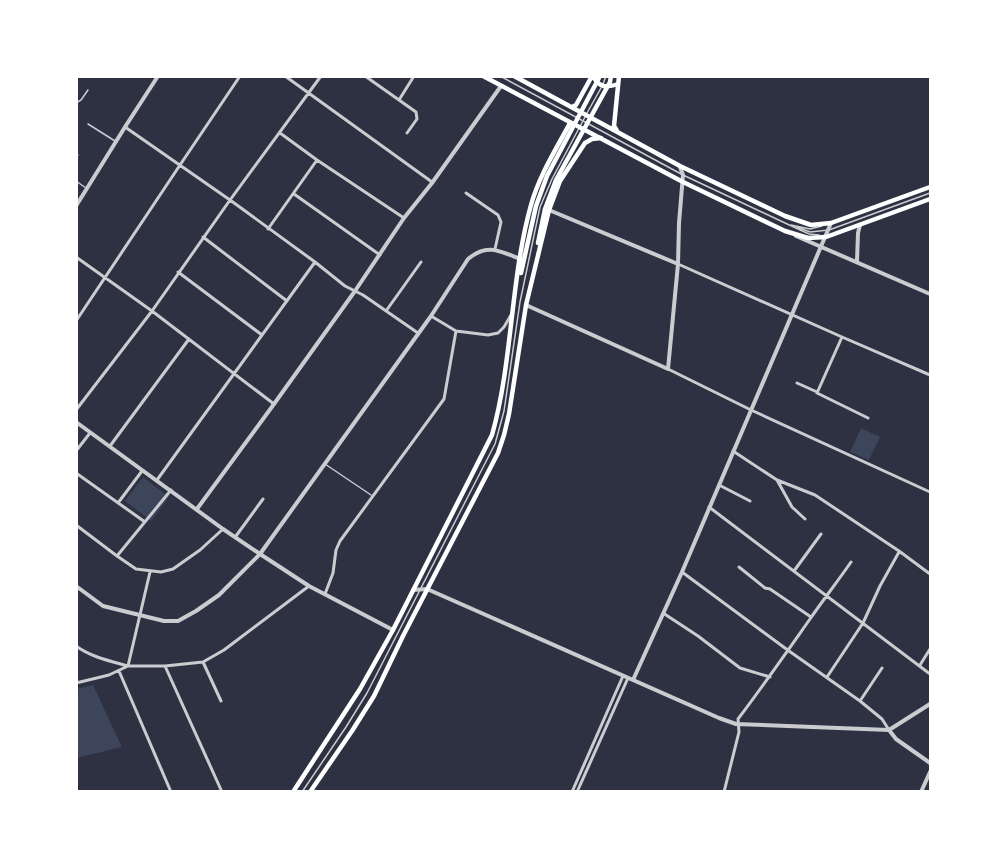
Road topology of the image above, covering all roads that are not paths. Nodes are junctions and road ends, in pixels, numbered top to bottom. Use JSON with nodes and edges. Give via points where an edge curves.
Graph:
{"nodes":[{"id":1,"x":158,"y":76,"type":"edge"},
{"id":2,"x":240,"y":76,"type":"edge"},
{"id":3,"x":285,"y":76,"type":"edge"},
{"id":4,"x":321,"y":76,"type":"edge"},
{"id":5,"x":365,"y":76,"type":"edge"},
{"id":6,"x":414,"y":76,"type":"edge"},
{"id":7,"x":483,"y":76,"type":"edge"},
{"id":8,"x":500,"y":76,"type":"edge"},
{"id":9,"x":514,"y":76,"type":"edge"},
{"id":10,"x":592,"y":76,"type":"edge"},
{"id":11,"x":600,"y":76,"type":"edge"},
{"id":12,"x":606,"y":76,"type":"edge"},
{"id":13,"x":611,"y":76,"type":"edge"},
{"id":14,"x":619,"y":76,"type":"edge"},
{"id":15,"x":618,"y":84,"type":"junction"},
{"id":16,"x":501,"y":86,"type":"junction"},
{"id":17,"x":88,"y":90,"type":"dead end"},
{"id":18,"x":309,"y":93,"type":"junction"},
{"id":19,"x":399,"y":101,"type":"junction"},
{"id":20,"x":76,"y":103,"type":"edge"},
{"id":21,"x":572,"y":107,"type":"junction"},
{"id":22,"x":570,"y":123,"type":"junction"},
{"id":23,"x":88,"y":124,"type":"dead end"},
{"id":24,"x":125,"y":127,"type":"junction"},
{"id":25,"x":407,"y":133,"type":"dead end"},
{"id":26,"x":618,"y":133,"type":"junction"},
{"id":27,"x":279,"y":134,"type":"junction"},
{"id":28,"x":601,"y":138,"type":"junction"},
{"id":29,"x":116,"y":141,"type":"junction"},
{"id":30,"x":554,"y":153,"type":"junction"},
{"id":31,"x":317,"y":160,"type":"junction"},
{"id":32,"x":572,"y":163,"type":"junction"},
{"id":33,"x":180,"y":165,"type":"junction"},
{"id":34,"x":680,"y":166,"type":"junction"},
{"id":35,"x":683,"y":175,"type":"junction"},
{"id":36,"x":76,"y":182,"type":"edge"},
{"id":37,"x":682,"y":182,"type":"junction"},
{"id":38,"x":432,"y":183,"type":"junction"},
{"id":39,"x":930,"y":187,"type":"edge"},
{"id":40,"x":87,"y":188,"type":"junction"},
{"id":41,"x":466,"y":193,"type":"dead end"},
{"id":42,"x":930,"y":193,"type":"edge"},
{"id":43,"x":294,"y":194,"type":"junction"},
{"id":44,"x":230,"y":200,"type":"junction"},
{"id":45,"x":930,"y":200,"type":"edge"},
{"id":46,"x":76,"y":206,"type":"edge"},
{"id":47,"x":549,"y":210,"type":"junction"},
{"id":48,"x":405,"y":218,"type":"junction"},
{"id":49,"x":785,"y":223,"type":"junction"},
{"id":50,"x":831,"y":223,"type":"junction"},
{"id":51,"x":860,"y":225,"type":"junction"},
{"id":52,"x":268,"y":229,"type":"junction"},
{"id":53,"x":829,"y":230,"type":"junction"},
{"id":54,"x":785,"y":231,"type":"junction"},
{"id":55,"x":203,"y":237,"type":"junction"},
{"id":56,"x":826,"y":237,"type":"junction"},
{"id":57,"x":821,"y":248,"type":"junction"},
{"id":58,"x":495,"y":249,"type":"junction"},
{"id":59,"x":380,"y":255,"type":"junction"},
{"id":60,"x":76,"y":257,"type":"edge"},
{"id":61,"x":520,"y":259,"type":"junction"},
{"id":62,"x":857,"y":261,"type":"junction"},
{"id":63,"x":315,"y":262,"type":"junction"},
{"id":64,"x":421,"y":262,"type":"dead end"},
{"id":65,"x":678,"y":264,"type":"junction"},
{"id":66,"x":178,"y":272,"type":"junction"},
{"id":67,"x":106,"y":278,"type":"junction"},
{"id":68,"x":355,"y":291,"type":"junction"},
{"id":69,"x":930,"y":294,"type":"edge"},
{"id":70,"x":516,"y":296,"type":"junction"},
{"id":71,"x":287,"y":301,"type":"junction"},
{"id":72,"x":523,"y":303,"type":"junction"},
{"id":73,"x":514,"y":310,"type":"junction"},
{"id":74,"x":152,"y":311,"type":"junction"},
{"id":75,"x":386,"y":311,"type":"junction"},
{"id":76,"x":431,"y":315,"type":"junction"},
{"id":77,"x":792,"y":315,"type":"junction"},
{"id":78,"x":76,"y":321,"type":"edge"},
{"id":79,"x":456,"y":331,"type":"junction"},
{"id":80,"x":418,"y":333,"type":"junction"},
{"id":81,"x":262,"y":335,"type":"junction"},
{"id":82,"x":842,"y":337,"type":"junction"},
{"id":83,"x":189,"y":339,"type":"junction"},
{"id":84,"x":668,"y":369,"type":"junction"},
{"id":85,"x":233,"y":374,"type":"junction"},
{"id":86,"x":930,"y":375,"type":"edge"},
{"id":87,"x":797,"y":383,"type":"dead end"},
{"id":88,"x":817,"y":393,"type":"junction"},
{"id":89,"x":274,"y":404,"type":"junction"},
{"id":90,"x":76,"y":410,"type":"edge"},
{"id":91,"x":751,"y":410,"type":"junction"},
{"id":92,"x":868,"y":418,"type":"dead end"},
{"id":93,"x":76,"y":422,"type":"edge"},
{"id":94,"x":90,"y":433,"type":"junction"},
{"id":95,"x":110,"y":446,"type":"junction"},
{"id":96,"x":76,"y":451,"type":"edge"},
{"id":97,"x":733,"y":451,"type":"junction"},
{"id":98,"x":325,"y":463,"type":"junction"},
{"id":99,"x":143,"y":470,"type":"junction"},
{"id":100,"x":76,"y":473,"type":"edge"},
{"id":101,"x":157,"y":480,"type":"junction"},
{"id":102,"x":777,"y":480,"type":"junction"},
{"id":103,"x":719,"y":485,"type":"junction"},
{"id":104,"x":171,"y":490,"type":"junction"},
{"id":105,"x":930,"y":492,"type":"edge"},
{"id":106,"x":372,"y":496,"type":"junction"},
{"id":107,"x":263,"y":499,"type":"dead end"},
{"id":108,"x":750,"y":501,"type":"dead end"},
{"id":109,"x":118,"y":502,"type":"junction"},
{"id":110,"x":709,"y":507,"type":"junction"},
{"id":111,"x":197,"y":509,"type":"junction"},
{"id":112,"x":805,"y":519,"type":"dead end"},
{"id":113,"x":145,"y":522,"type":"junction"},
{"id":114,"x":76,"y":525,"type":"edge"},
{"id":115,"x":223,"y":529,"type":"junction"},
{"id":116,"x":821,"y":534,"type":"dead end"},
{"id":117,"x":236,"y":537,"type":"junction"},
{"id":118,"x":899,"y":551,"type":"junction"},
{"id":119,"x":260,"y":554,"type":"junction"},
{"id":120,"x":117,"y":556,"type":"junction"},
{"id":121,"x":851,"y":562,"type":"dead end"},
{"id":122,"x":739,"y":567,"type":"dead end"},
{"id":123,"x":150,"y":571,"type":"junction"},
{"id":124,"x":794,"y":571,"type":"junction"},
{"id":125,"x":682,"y":572,"type":"junction"},
{"id":126,"x":930,"y":574,"type":"edge"},
{"id":127,"x":76,"y":586,"type":"edge"},
{"id":128,"x":309,"y":586,"type":"junction"},
{"id":129,"x":420,"y":588,"type":"junction"},
{"id":130,"x":427,"y":589,"type":"junction"},
{"id":131,"x":413,"y":590,"type":"junction"},
{"id":132,"x":325,"y":594,"type":"junction"},
{"id":133,"x":828,"y":596,"type":"junction"},
{"id":134,"x":663,"y":613,"type":"junction"},
{"id":135,"x":139,"y":615,"type":"junction"},
{"id":136,"x":811,"y":617,"type":"junction"},
{"id":137,"x":863,"y":623,"type":"junction"},
{"id":138,"x":393,"y":630,"type":"junction"},
{"id":139,"x":76,"y":646,"type":"edge"},
{"id":140,"x":930,"y":649,"type":"edge"},
{"id":141,"x":789,"y":651,"type":"junction"},
{"id":142,"x":395,"y":653,"type":"junction"},
{"id":143,"x":384,"y":660,"type":"junction"},
{"id":144,"x":203,"y":662,"type":"junction"},
{"id":145,"x":919,"y":665,"type":"junction"},
{"id":146,"x":128,"y":666,"type":"junction"},
{"id":147,"x":165,"y":666,"type":"junction"},
{"id":148,"x":882,"y":668,"type":"dead end"},
{"id":149,"x":119,"y":671,"type":"junction"},
{"id":150,"x":930,"y":674,"type":"edge"},
{"id":151,"x":626,"y":677,"type":"junction"},
{"id":152,"x":770,"y":677,"type":"junction"},
{"id":153,"x":827,"y":677,"type":"junction"},
{"id":154,"x":633,"y":680,"type":"junction"},
{"id":155,"x":76,"y":683,"type":"edge"},
{"id":156,"x":619,"y":687,"type":"junction"},
{"id":157,"x":623,"y":689,"type":"junction"},
{"id":158,"x":221,"y":701,"type":"dead end"},
{"id":159,"x":860,"y":701,"type":"junction"},
{"id":160,"x":612,"y":702,"type":"junction"},
{"id":161,"x":617,"y":704,"type":"junction"},
{"id":162,"x":930,"y":704,"type":"edge"},
{"id":163,"x":606,"y":715,"type":"junction"},
{"id":164,"x":612,"y":717,"type":"junction"},
{"id":165,"x":739,"y":724,"type":"junction"},
{"id":166,"x":600,"y":728,"type":"junction"},
{"id":167,"x":605,"y":730,"type":"junction"},
{"id":168,"x":889,"y":730,"type":"junction"},
{"id":169,"x":594,"y":742,"type":"junction"},
{"id":170,"x":599,"y":744,"type":"junction"},
{"id":171,"x":590,"y":756,"type":"junction"},
{"id":172,"x":930,"y":763,"type":"edge"},
{"id":173,"x":930,"y":772,"type":"edge"},
{"id":174,"x":578,"y":783,"type":"junction"},
{"id":175,"x":171,"y":792,"type":"edge"},
{"id":176,"x":222,"y":792,"type":"edge"},
{"id":177,"x":293,"y":792,"type":"edge"},
{"id":178,"x":302,"y":792,"type":"edge"},
{"id":179,"x":310,"y":792,"type":"edge"},
{"id":180,"x":572,"y":792,"type":"edge"},
{"id":181,"x":577,"y":792,"type":"edge"},
{"id":182,"x":724,"y":792,"type":"edge"},
{"id":183,"x":921,"y":792,"type":"edge"}],
"edges":[{"from":1,"to":24,"type":"street"},
{"from":2,"to":33,"type":"street"},
{"from":3,"to":18,"type":"street"},
{"from":4,"to":18,"type":"street"},
{"from":5,"to":19,"type":"street"},
{"from":6,"to":19,"type":"street"},
{"from":7,"to":16,"type":"main road"},
{"from":8,"to":35,"type":"lane"},
{"from":9,"to":21,"type":"main road"},
{"from":10,"to":15,"type":"main road","via":[[606,87]]},
{"from":10,"to":21,"type":"main road"},
{"from":11,"to":70,"type":"main road","via":[[536,206]]},
{"from":12,"to":72,"type":"lane","via":[[540,207]]},
{"from":13,"to":72,"type":"main road","via":[[544,209]]},
{"from":14,"to":15,"type":"main road"},
{"from":15,"to":26,"type":"main road","via":[[614,126]]},
{"from":16,"to":22,"type":"main road"},
{"from":16,"to":38,"type":"street"},
{"from":17,"to":20,"type":"lane"},
{"from":18,"to":27,"type":"street"},
{"from":18,"to":38,"type":"street"},
{"from":19,"to":25,"type":"street","via":[[416,112],[417,119]]},
{"from":21,"to":26,"type":"main road"},
{"from":22,"to":28,"type":"main road"},
{"from":22,"to":30,"type":"main road"},
{"from":23,"to":29,"type":"lane"},
{"from":24,"to":29,"type":"street"},
{"from":24,"to":33,"type":"street"},
{"from":26,"to":34,"type":"main road"},
{"from":27,"to":31,"type":"street"},
{"from":27,"to":44,"type":"street"},
{"from":28,"to":32,"type":"main road","via":[[585,143]]},
{"from":28,"to":37,"type":"main road"},
{"from":29,"to":40,"type":"street"},
{"from":30,"to":32,"type":"main road","via":[[567,154]]},
{"from":30,"to":61,"type":"main road","via":[[531,204]]},
{"from":31,"to":43,"type":"street"},
{"from":31,"to":48,"type":"street"},
{"from":32,"to":47,"type":"main road"},
{"from":33,"to":44,"type":"street"},
{"from":33,"to":67,"type":"street"},
{"from":34,"to":35,"type":"street"},
{"from":34,"to":50,"type":"main road","via":[[785,216],[811,225]]},
{"from":35,"to":37,"type":"street"},
{"from":35,"to":49,"type":"lane"},
{"from":36,"to":40,"type":"lane"},
{"from":37,"to":54,"type":"main road"},
{"from":37,"to":65,"type":"street"},
{"from":38,"to":48,"type":"street"},
{"from":39,"to":50,"type":"main road"},
{"from":40,"to":46,"type":"street"},
{"from":41,"to":58,"type":"street","via":[[500,218]]},
{"from":42,"to":53,"type":"lane"},
{"from":43,"to":52,"type":"street"},
{"from":43,"to":59,"type":"street"},
{"from":44,"to":52,"type":"street"},
{"from":44,"to":55,"type":"street"},
{"from":45,"to":51,"type":"main road"},
{"from":47,"to":65,"type":"street"},
{"from":47,"to":72,"type":"main road"},
{"from":48,"to":59,"type":"street"},
{"from":49,"to":50,"type":"lane","via":[[810,229]]},
{"from":49,"to":53,"type":"lane","via":[[810,232]]},
{"from":49,"to":56,"type":"lane"},
{"from":50,"to":53,"type":"street"},
{"from":51,"to":56,"type":"main road"},
{"from":51,"to":62,"type":"street"},
{"from":52,"to":63,"type":"street"},
{"from":53,"to":56,"type":"street"},
{"from":54,"to":56,"type":"main road","via":[[808,238]]},
{"from":54,"to":57,"type":"street"},
{"from":55,"to":66,"type":"street"},
{"from":55,"to":71,"type":"street"},
{"from":56,"to":57,"type":"street"},
{"from":57,"to":62,"type":"street"},
{"from":57,"to":77,"type":"street"},
{"from":58,"to":61,"type":"street"},
{"from":58,"to":76,"type":"street","via":[[475,253],[468,259]]},
{"from":59,"to":68,"type":"street"},
{"from":60,"to":67,"type":"street"},
{"from":61,"to":70,"type":"main road"},
{"from":62,"to":69,"type":"street"},
{"from":63,"to":68,"type":"street"},
{"from":63,"to":71,"type":"street"},
{"from":64,"to":75,"type":"street"},
{"from":65,"to":77,"type":"street"},
{"from":65,"to":84,"type":"street"},
{"from":66,"to":74,"type":"street"},
{"from":66,"to":81,"type":"street"},
{"from":67,"to":74,"type":"street"},
{"from":67,"to":78,"type":"street"},
{"from":68,"to":75,"type":"street"},
{"from":68,"to":89,"type":"street"},
{"from":70,"to":73,"type":"main road"},
{"from":71,"to":81,"type":"street"},
{"from":72,"to":84,"type":"street"},
{"from":72,"to":129,"type":"lane","via":[[495,444]]},
{"from":72,"to":130,"type":"main road","via":[[509,414],[498,453]]},
{"from":73,"to":79,"type":"street","via":[[498,333]]},
{"from":73,"to":131,"type":"main road","via":[[492,435]]},
{"from":74,"to":83,"type":"street"},
{"from":74,"to":90,"type":"street"},
{"from":75,"to":80,"type":"street"},
{"from":76,"to":79,"type":"street"},
{"from":76,"to":80,"type":"street"},
{"from":77,"to":82,"type":"street"},
{"from":77,"to":91,"type":"street"},
{"from":79,"to":106,"type":"street","via":[[444,399]]},
{"from":80,"to":98,"type":"street"},
{"from":81,"to":85,"type":"street"},
{"from":82,"to":86,"type":"street"},
{"from":82,"to":88,"type":"street"},
{"from":83,"to":85,"type":"street"},
{"from":83,"to":95,"type":"street"},
{"from":84,"to":91,"type":"street"},
{"from":85,"to":89,"type":"street"},
{"from":85,"to":101,"type":"street"},
{"from":87,"to":88,"type":"street"},
{"from":88,"to":92,"type":"street"},
{"from":89,"to":111,"type":"street"},
{"from":91,"to":97,"type":"street"},
{"from":91,"to":105,"type":"street"},
{"from":93,"to":94,"type":"street"},
{"from":94,"to":95,"type":"street"},
{"from":94,"to":96,"type":"street"},
{"from":95,"to":99,"type":"street"},
{"from":97,"to":102,"type":"street"},
{"from":97,"to":103,"type":"street"},
{"from":98,"to":106,"type":"lane"},
{"from":98,"to":119,"type":"street"},
{"from":99,"to":101,"type":"street"},
{"from":99,"to":109,"type":"street"},
{"from":100,"to":109,"type":"street"},
{"from":101,"to":104,"type":"street"},
{"from":102,"to":112,"type":"street","via":[[792,507]]},
{"from":102,"to":118,"type":"street","via":[[815,495]]},
{"from":103,"to":108,"type":"street"},
{"from":103,"to":110,"type":"street"},
{"from":104,"to":111,"type":"street"},
{"from":104,"to":113,"type":"street"},
{"from":106,"to":132,"type":"street","via":[[340,541]]},
{"from":107,"to":117,"type":"street"},
{"from":109,"to":113,"type":"street"},
{"from":110,"to":124,"type":"street"},
{"from":110,"to":125,"type":"street"},
{"from":111,"to":115,"type":"street"},
{"from":113,"to":120,"type":"street"},
{"from":114,"to":120,"type":"street"},
{"from":115,"to":117,"type":"street"},
{"from":115,"to":123,"type":"street","via":[[173,569]]},
{"from":116,"to":124,"type":"street"},
{"from":117,"to":119,"type":"street"},
{"from":118,"to":126,"type":"street"},
{"from":118,"to":137,"type":"street"},
{"from":119,"to":128,"type":"street"},
{"from":119,"to":135,"type":"street","via":[[219,595],[178,621]]},
{"from":120,"to":123,"type":"street","via":[[136,569]]},
{"from":121,"to":133,"type":"street"},
{"from":122,"to":136,"type":"street"},
{"from":123,"to":135,"type":"street"},
{"from":124,"to":133,"type":"street"},
{"from":125,"to":134,"type":"street"},
{"from":125,"to":141,"type":"street"},
{"from":127,"to":135,"type":"street","via":[[103,606]]},
{"from":128,"to":132,"type":"street"},
{"from":128,"to":144,"type":"street"},
{"from":129,"to":130,"type":"street"},
{"from":129,"to":131,"type":"street"},
{"from":129,"to":143,"type":"lane"},
{"from":130,"to":142,"type":"main road"},
{"from":130,"to":151,"type":"street"},
{"from":131,"to":138,"type":"main road"},
{"from":132,"to":138,"type":"street"},
{"from":133,"to":136,"type":"street"},
{"from":133,"to":137,"type":"street"},
{"from":134,"to":152,"type":"street","via":[[740,668]]},
{"from":134,"to":154,"type":"street"},
{"from":135,"to":146,"type":"street"},
{"from":136,"to":141,"type":"street"},
{"from":137,"to":145,"type":"street"},
{"from":137,"to":153,"type":"street"},
{"from":138,"to":177,"type":"main road"},
{"from":139,"to":146,"type":"street"},
{"from":140,"to":145,"type":"street"},
{"from":141,"to":152,"type":"street"},
{"from":141,"to":153,"type":"street"},
{"from":142,"to":143,"type":"lane"},
{"from":142,"to":179,"type":"main road","via":[[360,720]]},
{"from":143,"to":178,"type":"lane","via":[[346,727]]},
{"from":144,"to":147,"type":"street"},
{"from":144,"to":158,"type":"street"},
{"from":145,"to":150,"type":"street"},
{"from":146,"to":147,"type":"street"},
{"from":146,"to":149,"type":"street"},
{"from":147,"to":176,"type":"street"},
{"from":148,"to":159,"type":"street"},
{"from":149,"to":155,"type":"street"},
{"from":149,"to":175,"type":"street"},
{"from":151,"to":154,"type":"street"},
{"from":151,"to":156,"type":"street"},
{"from":151,"to":157,"type":"street"},
{"from":152,"to":165,"type":"street","via":[[738,719]]},
{"from":153,"to":159,"type":"street"},
{"from":154,"to":165,"type":"street"},
{"from":156,"to":157,"type":"street"},
{"from":156,"to":160,"type":"street"},
{"from":157,"to":161,"type":"street"},
{"from":159,"to":168,"type":"street"},
{"from":160,"to":161,"type":"street"},
{"from":160,"to":163,"type":"street"},
{"from":161,"to":164,"type":"street"},
{"from":162,"to":168,"type":"street"},
{"from":163,"to":164,"type":"street"},
{"from":163,"to":166,"type":"street"},
{"from":164,"to":167,"type":"street"},
{"from":165,"to":168,"type":"street"},
{"from":165,"to":182,"type":"street"},
{"from":166,"to":167,"type":"street"},
{"from":166,"to":169,"type":"street"},
{"from":167,"to":170,"type":"street"},
{"from":168,"to":172,"type":"street"},
{"from":169,"to":170,"type":"street"},
{"from":169,"to":171,"type":"street"},
{"from":170,"to":171,"type":"street"},
{"from":171,"to":174,"type":"street"},
{"from":173,"to":183,"type":"street"},
{"from":174,"to":180,"type":"street"},
{"from":174,"to":181,"type":"street"}]}
